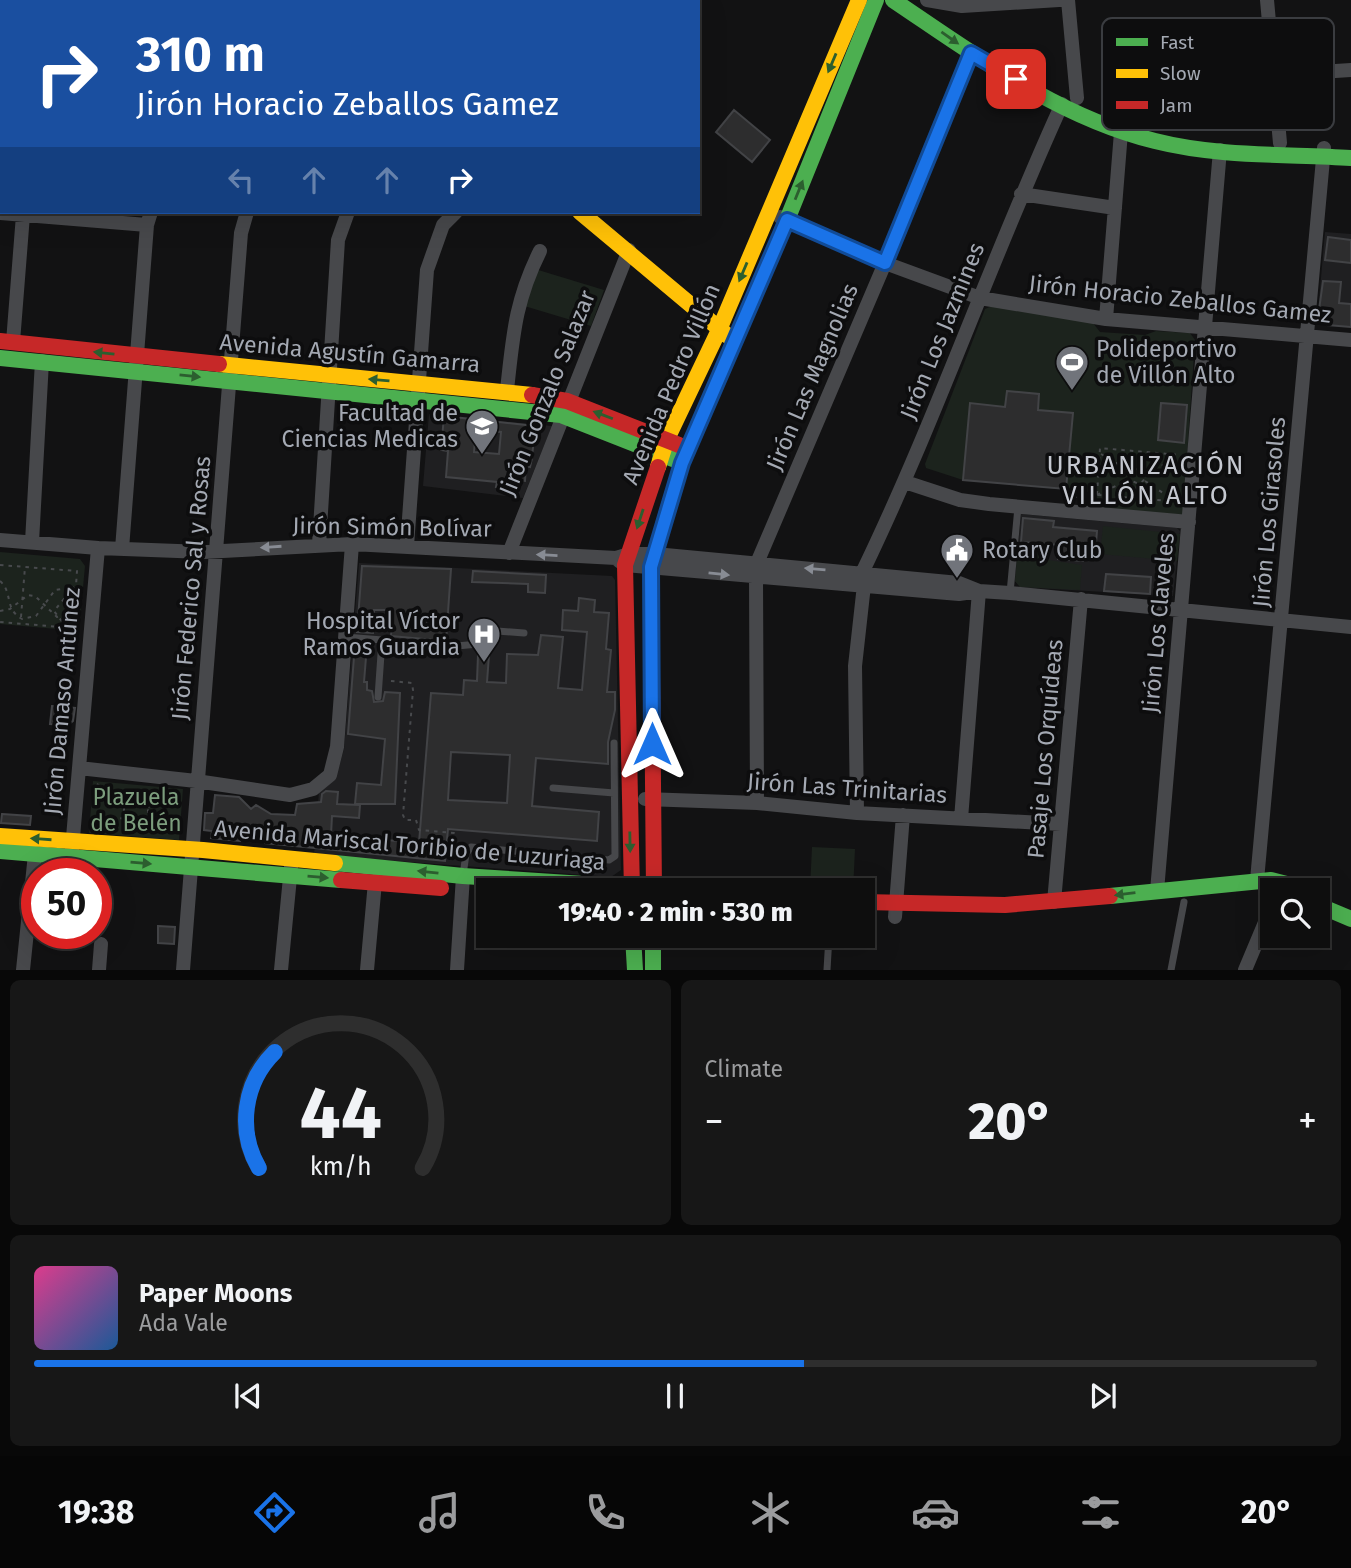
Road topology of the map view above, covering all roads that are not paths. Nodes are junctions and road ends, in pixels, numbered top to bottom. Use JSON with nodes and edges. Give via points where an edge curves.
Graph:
{"nodes":[{"id":1,"x":859,"y":0,"type":"edge"},
{"id":2,"x":876,"y":0,"type":"edge"},
{"id":3,"x":893,"y":0,"type":"edge"},
{"id":4,"x":920,"y":0,"type":"edge"},
{"id":5,"x":927,"y":0,"type":"edge"},
{"id":6,"x":1059,"y":0,"type":"edge"},
{"id":7,"x":1068,"y":0,"type":"edge"},
{"id":8,"x":1267,"y":0,"type":"edge"},
{"id":9,"x":1269,"y":18,"type":"edge"},
{"id":10,"x":971,"y":53,"type":"junction"},
{"id":11,"x":1069,"y":101,"type":"junction"},
{"id":12,"x":1102,"y":111,"type":"edge"},
{"id":13,"x":1102,"y":121,"type":"edge"},
{"id":14,"x":1118,"y":130,"type":"edge"},
{"id":15,"x":1172,"y":130,"type":"edge"},
{"id":16,"x":1279,"y":130,"type":"edge"},
{"id":17,"x":1121,"y":132,"type":"junction"},
{"id":18,"x":1280,"y":143,"type":"junction"},
{"id":19,"x":1351,"y":149,"type":"edge"},
{"id":20,"x":1220,"y":150,"type":"junction"},
{"id":21,"x":1324,"y":152,"type":"junction"},
{"id":22,"x":1351,"y":158,"type":"edge"},
{"id":23,"x":1021,"y":194,"type":"junction"},
{"id":24,"x":1115,"y":208,"type":"junction"},
{"id":25,"x":768,"y":213,"type":"junction"},
{"id":26,"x":12,"y":214,"type":"edge"},
{"id":27,"x":55,"y":214,"type":"edge"},
{"id":28,"x":247,"y":214,"type":"edge"},
{"id":29,"x":347,"y":214,"type":"edge"},
{"id":30,"x":454,"y":214,"type":"edge"},
{"id":31,"x":583,"y":214,"type":"edge"},
{"id":32,"x":23,"y":215,"type":"junction"},
{"id":33,"x":149,"y":219,"type":"edge"},
{"id":34,"x":787,"y":220,"type":"junction"},
{"id":35,"x":629,"y":250,"type":"junction"},
{"id":36,"x":540,"y":251,"type":"dead end"},
{"id":37,"x":885,"y":263,"type":"junction"},
{"id":38,"x":980,"y":298,"type":"junction"},
{"id":39,"x":1106,"y":319,"type":"junction"},
{"id":40,"x":1205,"y":327,"type":"junction"},
{"id":41,"x":719,"y":330,"type":"junction"},
{"id":42,"x":1305,"y":336,"type":"junction"},
{"id":43,"x":1351,"y":341,"type":"edge"},
{"id":44,"x":6,"y":342,"type":"edge"},
{"id":45,"x":735,"y":342,"type":"junction"},
{"id":46,"x":0,"y":358,"type":"edge"},
{"id":47,"x":41,"y":361,"type":"junction"},
{"id":48,"x":136,"y":363,"type":"junction"},
{"id":49,"x":232,"y":373,"type":"junction"},
{"id":50,"x":327,"y":383,"type":"junction"},
{"id":51,"x":421,"y":384,"type":"junction"},
{"id":52,"x":507,"y":390,"type":"junction"},
{"id":53,"x":420,"y":401,"type":"junction"},
{"id":54,"x":564,"y":408,"type":"junction"},
{"id":55,"x":664,"y":446,"type":"junction"},
{"id":56,"x":685,"y":456,"type":"junction"},
{"id":57,"x":905,"y":482,"type":"junction"},
{"id":58,"x":1018,"y":507,"type":"junction"},
{"id":59,"x":1189,"y":522,"type":"junction"},
{"id":60,"x":0,"y":540,"type":"edge"},
{"id":61,"x":32,"y":542,"type":"junction"},
{"id":62,"x":319,"y":544,"type":"junction"},
{"id":63,"x":352,"y":544,"type":"junction"},
{"id":64,"x":407,"y":545,"type":"junction"},
{"id":65,"x":98,"y":548,"type":"junction"},
{"id":66,"x":122,"y":549,"type":"junction"},
{"id":67,"x":218,"y":550,"type":"junction"},
{"id":68,"x":509,"y":553,"type":"junction"},
{"id":69,"x":623,"y":559,"type":"junction"},
{"id":70,"x":653,"y":561,"type":"junction"},
{"id":71,"x":756,"y":570,"type":"junction"},
{"id":72,"x":863,"y":579,"type":"junction"},
{"id":73,"x":979,"y":591,"type":"junction"},
{"id":74,"x":1010,"y":593,"type":"junction"},
{"id":75,"x":1081,"y":599,"type":"junction"},
{"id":76,"x":1183,"y":608,"type":"junction"},
{"id":77,"x":1283,"y":621,"type":"junction"},
{"id":78,"x":1351,"y":627,"type":"edge"},
{"id":79,"x":524,"y":633,"type":"dead end"},
{"id":80,"x":345,"y":637,"type":"junction"},
{"id":81,"x":652,"y":638,"type":"junction"},
{"id":82,"x":626,"y":639,"type":"junction"},
{"id":83,"x":382,"y":640,"type":"junction"},
{"id":84,"x":378,"y":697,"type":"dead end"},
{"id":85,"x":628,"y":717,"type":"junction"},
{"id":86,"x":652,"y":717,"type":"junction"},
{"id":87,"x":614,"y":743,"type":"dead end"},
{"id":88,"x":79,"y":768,"type":"junction"},
{"id":89,"x":196,"y":780,"type":"junction"},
{"id":90,"x":553,"y":788,"type":"dead end"},
{"id":91,"x":622,"y":796,"type":"junction"},
{"id":92,"x":653,"y":799,"type":"junction"},
{"id":93,"x":757,"y":803,"type":"junction"},
{"id":94,"x":858,"y":813,"type":"junction"},
{"id":95,"x":903,"y":815,"type":"junction"},
{"id":96,"x":961,"y":819,"type":"junction"},
{"id":97,"x":1061,"y":824,"type":"junction"},
{"id":98,"x":0,"y":835,"type":"edge"},
{"id":99,"x":71,"y":849,"type":"junction"},
{"id":100,"x":191,"y":849,"type":"junction"},
{"id":101,"x":0,"y":851,"type":"edge"},
{"id":102,"x":35,"y":854,"type":"junction"},
{"id":103,"x":190,"y":866,"type":"junction"},
{"id":104,"x":291,"y":867,"type":"junction"},
{"id":105,"x":631,"y":878,"type":"edge"},
{"id":106,"x":654,"y":878,"type":"edge"},
{"id":107,"x":1267,"y":878,"type":"edge"},
{"id":108,"x":374,"y":883,"type":"junction"},
{"id":109,"x":463,"y":883,"type":"junction"},
{"id":110,"x":476,"y":883,"type":"edge"},
{"id":111,"x":476,"y":887,"type":"edge"},
{"id":112,"x":1260,"y":887,"type":"edge"},
{"id":113,"x":1260,"y":888,"type":"edge"},
{"id":114,"x":1157,"y":891,"type":"junction"},
{"id":115,"x":1330,"y":896,"type":"edge"},
{"id":116,"x":1054,"y":902,"type":"junction"},
{"id":117,"x":1184,"y":902,"type":"junction"},
{"id":118,"x":1351,"y":904,"type":"edge"},
{"id":119,"x":875,"y":905,"type":"edge"},
{"id":120,"x":895,"y":910,"type":"junction"},
{"id":121,"x":1330,"y":910,"type":"edge"},
{"id":122,"x":875,"y":913,"type":"edge"},
{"id":123,"x":1351,"y":919,"type":"edge"},
{"id":124,"x":1260,"y":934,"type":"edge"},
{"id":125,"x":634,"y":948,"type":"edge"},
{"id":126,"x":653,"y":948,"type":"edge"},
{"id":127,"x":828,"y":948,"type":"edge"},
{"id":128,"x":101,"y":949,"type":"edge"},
{"id":129,"x":23,"y":970,"type":"edge"},
{"id":130,"x":99,"y":970,"type":"edge"},
{"id":131,"x":183,"y":970,"type":"edge"},
{"id":132,"x":281,"y":970,"type":"edge"},
{"id":133,"x":367,"y":970,"type":"edge"},
{"id":134,"x":457,"y":970,"type":"edge"},
{"id":135,"x":635,"y":970,"type":"edge"},
{"id":136,"x":653,"y":970,"type":"edge"},
{"id":137,"x":827,"y":970,"type":"edge"},
{"id":138,"x":1171,"y":970,"type":"edge"},
{"id":139,"x":1245,"y":970,"type":"edge"}],
"edges":[{"from":1,"to":25,"type":"main road","name":"Avenida Pedro Villón","one_way":true},
{"from":34,"to":2,"type":"main road","name":"Avenida Pedro Villón","one_way":true},
{"from":3,"to":10,"type":"main road","one_way":true},
{"from":4,"to":11,"type":"main road"},
{"from":5,"to":6,"type":"street","via":[[962,6]]},
{"from":7,"to":11,"type":"street"},
{"from":8,"to":9,"type":"street"},
{"from":10,"to":11,"type":"main road"},
{"from":10,"to":37,"type":"street","name":"Jirón Las Magnolias"},
{"from":11,"to":12,"type":"main road"},
{"from":11,"to":13,"type":"main road"},
{"from":11,"to":23,"type":"street","name":"Jirón Los Jazmines"},
{"from":14,"to":17,"type":"main road"},
{"from":15,"to":18,"type":"main road"},
{"from":16,"to":18,"type":"street"},
{"from":17,"to":20,"type":"main road"},
{"from":17,"to":24,"type":"street"},
{"from":18,"to":21,"type":"main road"},
{"from":19,"to":21,"type":"main road"},
{"from":20,"to":21,"type":"main road"},
{"from":20,"to":40,"type":"street","name":"Jirón Los Claveles"},
{"from":21,"to":22,"type":"main road"},
{"from":21,"to":42,"type":"street","name":"Jirón Los Girasoles"},
{"from":23,"to":24,"type":"street"},
{"from":23,"to":38,"type":"street","name":"Jirón Los Jazmines"},
{"from":24,"to":39,"type":"street"},
{"from":25,"to":34,"type":"street","name":"Jirón Horacio Zeballos Gamez"},
{"from":25,"to":41,"type":"main road","name":"Avenida Pedro Villón","one_way":true},
{"from":26,"to":32,"type":"street"},
{"from":27,"to":32,"type":"street"},
{"from":27,"to":33,"type":"street"},
{"from":28,"to":49,"type":"street","name":"Jirón Federico Sal y Rosas"},
{"from":29,"to":50,"type":"street","via":[[338,240]]},
{"from":30,"to":51,"type":"street","via":[[443,225],[427,270]]},
{"from":31,"to":35,"type":"main road"},
{"from":32,"to":44,"type":"street"},
{"from":33,"to":48,"type":"street"},
{"from":34,"to":37,"type":"street","name":"Jirón Horacio Zeballos Gamez"},
{"from":34,"to":45,"type":"main road","name":"Avenida Pedro Villón"},
{"from":35,"to":41,"type":"main road"},
{"from":35,"to":54,"type":"street","name":"Jirón Gonzalo Salazar"},
{"from":36,"to":52,"type":"street","via":[[523,284],[516,311]]},
{"from":37,"to":38,"type":"street","name":"Jirón Horacio Zeballos Gamez"},
{"from":37,"to":71,"type":"street","name":"Jirón Las Magnolias"},
{"from":38,"to":39,"type":"street","name":"Jirón Horacio Zeballos Gamez"},
{"from":38,"to":57,"type":"street","name":"Jirón Los Jazmines"},
{"from":39,"to":40,"type":"street","name":"Jirón Horacio Zeballos Gamez"},
{"from":40,"to":42,"type":"street","name":"Jirón Horacio Zeballos Gamez"},
{"from":40,"to":59,"type":"street","name":"Jirón Los Claveles"},
{"from":41,"to":45,"type":"main road"},
{"from":41,"to":55,"type":"main road","name":"Avenida Pedro Villón"},
{"from":42,"to":43,"type":"street","name":"Jirón Horacio Zeballos Gamez"},
{"from":42,"to":77,"type":"street","name":"Jirón Los Girasoles"},
{"from":48,"to":44,"type":"main road","name":"Avenida Agustín Gamarra","one_way":true},
{"from":45,"to":56,"type":"main road","name":"Avenida Pedro Villón"},
{"from":46,"to":47,"type":"main road","name":"Avenida Agustín Gamarra"},
{"from":47,"to":48,"type":"main road","name":"Avenida Agustín Gamarra"},
{"from":47,"to":61,"type":"street"},
{"from":48,"to":49,"type":"main road","name":"Avenida Agustín Gamarra"},
{"from":48,"to":66,"type":"street"},
{"from":49,"to":50,"type":"main road","name":"Avenida Agustín Gamarra"},
{"from":49,"to":67,"type":"street","name":"Jirón Federico Sal y Rosas"},
{"from":51,"to":50,"type":"main road","name":"Avenida Agustín Gamarra","one_way":true},
{"from":50,"to":53,"type":"main road","name":"Avenida Agustín Gamarra"},
{"from":50,"to":62,"type":"street"},
{"from":51,"to":52,"type":"main road","name":"Avenida Agustín Gamarra"},
{"from":51,"to":53,"type":"street"},
{"from":52,"to":54,"type":"main road","name":"Avenida Agustín Gamarra"},
{"from":53,"to":54,"type":"main road","name":"Avenida Agustín Gamarra"},
{"from":53,"to":64,"type":"street"},
{"from":54,"to":55,"type":"main road","name":"Avenida Agustín Gamarra"},
{"from":54,"to":68,"type":"street","name":"Jirón Gonzalo Salazar"},
{"from":55,"to":56,"type":"main road","name":"Avenida Agustín Gamarra"},
{"from":55,"to":69,"type":"main road","name":"Avenida Pedro Villón","one_way":true},
{"from":56,"to":70,"type":"main road","name":"Avenida Pedro Villón"},
{"from":57,"to":58,"type":"street","via":[[960,499]]},
{"from":57,"to":72,"type":"street","name":"Jirón Los Jazmines"},
{"from":58,"to":59,"type":"street"},
{"from":58,"to":74,"type":"lane"},
{"from":59,"to":76,"type":"street","name":"Jirón Los Claveles"},
{"from":60,"to":61,"type":"street","name":"Jirón Simón Bolívar"},
{"from":61,"to":65,"type":"street","name":"Jirón Simón Bolívar"},
{"from":62,"to":63,"type":"street","name":"Jirón Simón Bolívar"},
{"from":62,"to":67,"type":"street","name":"Jirón Simón Bolívar","one_way":true},
{"from":63,"to":64,"type":"street","name":"Jirón Simón Bolívar"},
{"from":63,"to":80,"type":"street"},
{"from":64,"to":68,"type":"street","name":"Jirón Simón Bolívar"},
{"from":65,"to":66,"type":"street","name":"Jirón Simón Bolívar"},
{"from":65,"to":88,"type":"street","name":"Jirón Damaso Antúnez"},
{"from":66,"to":67,"type":"street","name":"Jirón Simón Bolívar"},
{"from":67,"to":89,"type":"street","name":"Jirón Federico Sal y Rosas"},
{"from":69,"to":68,"type":"street","name":"Jirón Simón Bolívar","one_way":true},
{"from":69,"to":70,"type":"street","name":"Jirón Simón Bolívar"},
{"from":69,"to":82,"type":"main road","name":"Avenida Pedro Villón"},
{"from":70,"to":71,"type":"street","name":"Jirón Simón Bolívar"},
{"from":70,"to":81,"type":"main road","name":"Avenida Pedro Villón"},
{"from":71,"to":72,"type":"street","name":"Jirón Simón Bolívar"},
{"from":71,"to":93,"type":"street","name":"Jirón Las Magnolias"},
{"from":72,"to":73,"type":"street","name":"Jirón Simón Bolívar","via":[[960,594]]},
{"from":72,"to":94,"type":"street","name":"Jirón Los Jazmines","via":[[855,666]]},
{"from":73,"to":74,"type":"street","name":"Jirón Simón Bolívar"},
{"from":73,"to":96,"type":"street"},
{"from":74,"to":75,"type":"street","name":"Jirón Simón Bolívar"},
{"from":75,"to":76,"type":"street","name":"Jirón Simón Bolívar"},
{"from":75,"to":97,"type":"street","name":"Pasaje Los Orquídeas"},
{"from":76,"to":77,"type":"street","name":"Jirón Simón Bolívar"},
{"from":76,"to":114,"type":"street","name":"Jirón Los Claveles"},
{"from":77,"to":78,"type":"street","name":"Jirón Simón Bolívar"},
{"from":77,"to":107,"type":"street","name":"Jirón Los Girasoles"},
{"from":79,"to":83,"type":"lane","via":[[497,631],[489,643],[446,648],[390,645]]},
{"from":80,"to":83,"type":"lane"},
{"from":80,"to":89,"type":"street","via":[[337,747],[330,775],[313,789],[290,795]]},
{"from":81,"to":82,"type":"main road"},
{"from":81,"to":86,"type":"main road","name":"Avenida Pedro Villón"},
{"from":82,"to":85,"type":"main road","name":"Avenida Pedro Villón"},
{"from":83,"to":84,"type":"lane"},
{"from":85,"to":86,"type":"main road"},
{"from":85,"to":91,"type":"main road","name":"Avenida Pedro Villón"},
{"from":86,"to":92,"type":"main road","name":"Avenida Pedro Villón"},
{"from":87,"to":91,"type":"lane"},
{"from":88,"to":89,"type":"street"},
{"from":88,"to":99,"type":"street","name":"Jirón Damaso Antúnez"},
{"from":89,"to":100,"type":"street","name":"Jirón Federico Sal y Rosas"},
{"from":90,"to":91,"type":"lane"},
{"from":91,"to":92,"type":"street","name":"Jirón Las Trinitarias"},
{"from":91,"to":105,"type":"main road","name":"Avenida Pedro Villón","one_way":true},
{"from":91,"to":109,"type":"lane","via":[[615,856],[609,860],[471,847]]},
{"from":92,"to":93,"type":"street","name":"Jirón Las Trinitarias"},
{"from":92,"to":106,"type":"main road","name":"Avenida Pedro Villón"},
{"from":93,"to":94,"type":"street","name":"Jirón Las Trinitarias"},
{"from":94,"to":95,"type":"street","name":"Jirón Las Trinitarias"},
{"from":95,"to":96,"type":"street","name":"Jirón Las Trinitarias"},
{"from":95,"to":120,"type":"street"},
{"from":96,"to":97,"type":"street","name":"Jirón Las Trinitarias"},
{"from":97,"to":116,"type":"street","name":"Pasaje Los Orquídeas"},
{"from":99,"to":98,"type":"main road","name":"Avenida Mariscal Toribio de Luzuriaga","one_way":true},
{"from":99,"to":100,"type":"main road","name":"Avenida Mariscal Toribio de Luzuriaga"},
{"from":99,"to":102,"type":"main road","name":"Avenida Mariscal Toribio de Luzuriaga"},
{"from":99,"to":103,"type":"main road","name":"Avenida Mariscal Toribio de Luzuriaga","one_way":true},
{"from":100,"to":103,"type":"street","name":"Jirón Federico Sal y Rosas"},
{"from":100,"to":104,"type":"main road","name":"Avenida Mariscal Toribio de Luzuriaga"},
{"from":101,"to":102,"type":"main road","name":"Avenida Mariscal Toribio de Luzuriaga"},
{"from":102,"to":129,"type":"street"},
{"from":103,"to":104,"type":"main road","name":"Avenida Mariscal Toribio de Luzuriaga"},
{"from":103,"to":131,"type":"street","name":"Jirón Federico Sal y Rosas"},
{"from":104,"to":108,"type":"main road","name":"Avenida Mariscal Toribio de Luzuriaga","one_way":true},
{"from":109,"to":104,"type":"main road","name":"Avenida Mariscal Toribio de Luzuriaga","one_way":true},
{"from":104,"to":132,"type":"street"},
{"from":108,"to":109,"type":"main road","name":"Avenida Mariscal Toribio de Luzuriaga"},
{"from":108,"to":133,"type":"street"},
{"from":109,"to":110,"type":"main road","name":"Avenida Mariscal Toribio de Luzuriaga"},
{"from":109,"to":111,"type":"main road","name":"Avenida Mariscal Toribio de Luzuriaga"},
{"from":109,"to":134,"type":"street"},
{"from":112,"to":114,"type":"main road"},
{"from":113,"to":117,"type":"main road"},
{"from":114,"to":116,"type":"main road","one_way":true},
{"from":115,"to":118,"type":"main road"},
{"from":116,"to":120,"type":"main road"},
{"from":117,"to":120,"type":"main road","via":[[1042,915]]},
{"from":117,"to":138,"type":"lane"},
{"from":119,"to":120,"type":"main road"},
{"from":120,"to":122,"type":"main road"},
{"from":121,"to":123,"type":"main road"},
{"from":124,"to":139,"type":"street","name":"Jirón Los Girasoles"},
{"from":125,"to":135,"type":"main road"},
{"from":126,"to":136,"type":"main road"},
{"from":127,"to":137,"type":"lane"},
{"from":128,"to":130,"type":"street"}]}
